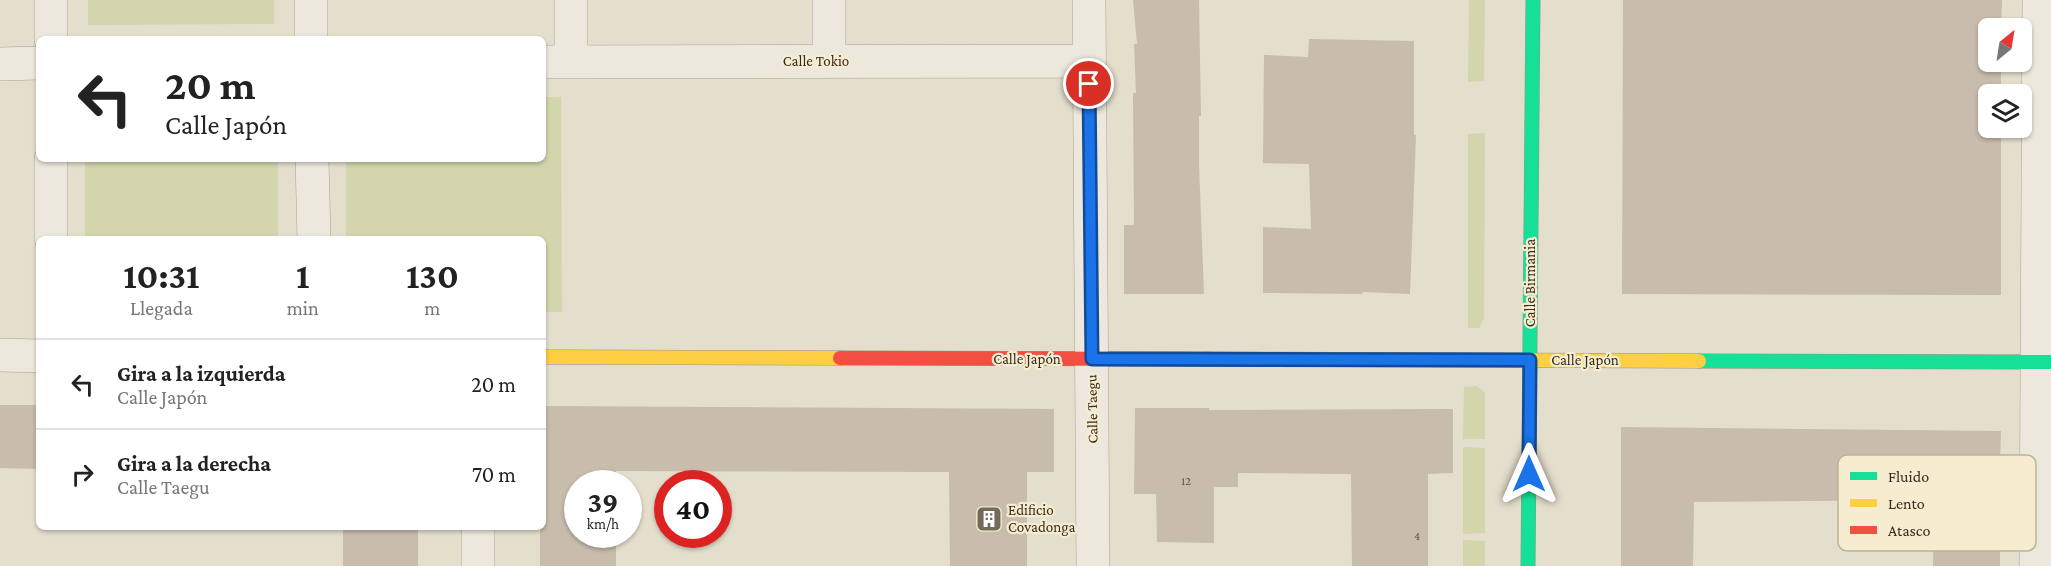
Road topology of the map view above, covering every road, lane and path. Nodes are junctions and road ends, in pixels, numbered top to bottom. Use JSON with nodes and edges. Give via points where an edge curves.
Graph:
{"nodes":[{"id":1,"x":51,"y":0,"type":"edge"},
{"id":2,"x":311,"y":0,"type":"edge"},
{"id":3,"x":571,"y":0,"type":"edge"},
{"id":4,"x":829,"y":0,"type":"edge"},
{"id":5,"x":1089,"y":0,"type":"edge"},
{"id":6,"x":1533,"y":0,"type":"edge"},
{"id":7,"x":2039,"y":0,"type":"edge"},
{"id":8,"x":51,"y":36,"type":"edge"},
{"id":9,"x":311,"y":36,"type":"edge"},
{"id":10,"x":829,"y":61,"type":"junction"},
{"id":11,"x":1089,"y":61,"type":"junction"},
{"id":12,"x":557,"y":62,"type":"edge"},
{"id":13,"x":0,"y":63,"type":"edge"},
{"id":14,"x":36,"y":63,"type":"edge"},
{"id":15,"x":51,"y":162,"type":"edge"},
{"id":16,"x":312,"y":162,"type":"edge"},
{"id":17,"x":51,"y":236,"type":"edge"},
{"id":18,"x":314,"y":236,"type":"edge"},
{"id":19,"x":0,"y":356,"type":"edge"},
{"id":20,"x":36,"y":356,"type":"edge"},
{"id":21,"x":546,"y":357,"type":"edge"},
{"id":22,"x":1092,"y":359,"type":"junction"},
{"id":23,"x":1530,"y":360,"type":"junction"},
{"id":24,"x":2044,"y":362,"type":"edge"},
{"id":25,"x":478,"y":530,"type":"edge"},
{"id":26,"x":478,"y":566,"type":"edge"},
{"id":27,"x":1093,"y":566,"type":"edge"},
{"id":28,"x":1528,"y":566,"type":"edge"},
{"id":29,"x":2037,"y":566,"type":"edge"}],
"edges":[{"from":1,"to":8,"type":"street"},
{"from":2,"to":9,"type":"street"},
{"from":3,"to":12,"type":"street"},
{"from":4,"to":10,"type":"street"},
{"from":5,"to":11,"type":"street","name":"Calle Taegu"},
{"from":6,"to":23,"type":"street","name":"Calle Birmania"},
{"from":7,"to":24,"type":"street"},
{"from":10,"to":11,"type":"street","name":"Calle Tokio"},
{"from":10,"to":12,"type":"street","name":"Calle Tokio"},
{"from":11,"to":22,"type":"street","name":"Calle Taegu"},
{"from":13,"to":14,"type":"street"},
{"from":15,"to":17,"type":"street"},
{"from":16,"to":18,"type":"street"},
{"from":19,"to":20,"type":"street"},
{"from":21,"to":22,"type":"street","name":"Calle Japón"},
{"from":22,"to":23,"type":"street","name":"Calle Japón"},
{"from":22,"to":27,"type":"street","name":"Calle Taegu"},
{"from":23,"to":24,"type":"street","name":"Calle Japón"},
{"from":23,"to":28,"type":"street","name":"Calle Birmania"},
{"from":24,"to":29,"type":"street"},
{"from":25,"to":26,"type":"street"}]}
